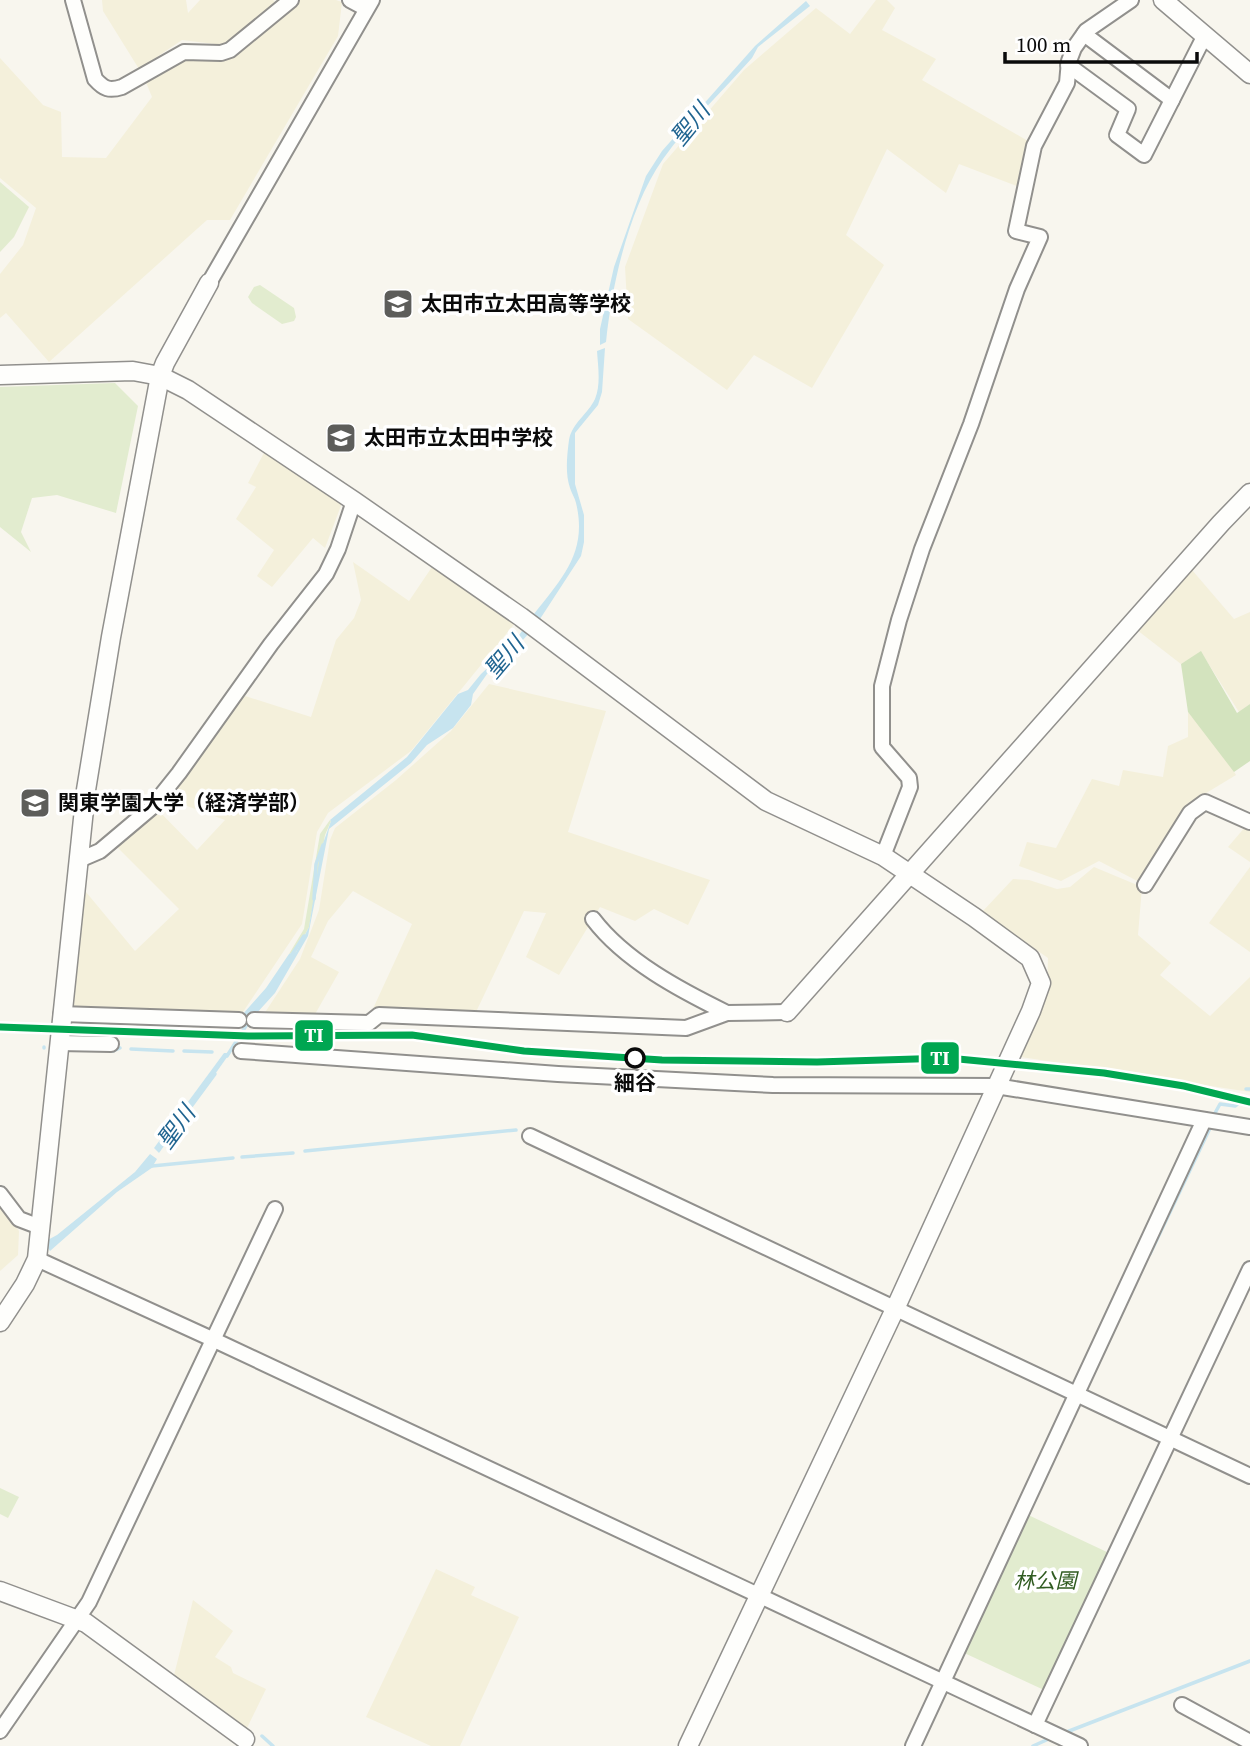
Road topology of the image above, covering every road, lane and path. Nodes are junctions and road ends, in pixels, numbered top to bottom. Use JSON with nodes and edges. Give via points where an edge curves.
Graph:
{"nodes":[{"id":1,"x":73,"y":0,"type":"edge"},
{"id":2,"x":291,"y":0,"type":"edge"},
{"id":3,"x":350,"y":0,"type":"edge"},
{"id":4,"x":1131,"y":0,"type":"edge"},
{"id":5,"x":1163,"y":0,"type":"edge"},
{"id":6,"x":369,"y":4,"type":"edge"},
{"id":7,"x":1084,"y":34,"type":"junction"},
{"id":8,"x":1205,"y":35,"type":"junction"},
{"id":9,"x":1068,"y":65,"type":"junction"},
{"id":10,"x":1250,"y":74,"type":"edge"},
{"id":11,"x":1172,"y":100,"type":"junction"},
{"id":12,"x":209,"y":283,"type":"joint"},
{"id":13,"x":0,"y":375,"type":"edge"},
{"id":14,"x":160,"y":376,"type":"junction"},
{"id":15,"x":1250,"y":493,"type":"edge"},
{"id":16,"x":354,"y":501,"type":"junction"},
{"id":17,"x":1250,"y":822,"type":"edge"},
{"id":18,"x":883,"y":856,"type":"junction"},
{"id":19,"x":79,"y":860,"type":"junction"},
{"id":20,"x":910,"y":875,"type":"junction"},
{"id":21,"x":1145,"y":885,"type":"dead end"},
{"id":22,"x":593,"y":919,"type":"dead end"},
{"id":23,"x":788,"y":1012,"type":"joint"},
{"id":24,"x":727,"y":1013,"type":"junction"},
{"id":25,"x":61,"y":1014,"type":"junction"},
{"id":26,"x":59,"y":1044,"type":"junction"},
{"id":27,"x":111,"y":1044,"type":"dead end"},
{"id":28,"x":241,"y":1051,"type":"dead end"},
{"id":29,"x":996,"y":1086,"type":"junction"},
{"id":30,"x":1204,"y":1120,"type":"junction"},
{"id":31,"x":1250,"y":1127,"type":"edge"},
{"id":32,"x":530,"y":1136,"type":"dead end"},
{"id":33,"x":0,"y":1194,"type":"edge"},
{"id":34,"x":275,"y":1209,"type":"dead end"},
{"id":35,"x":40,"y":1227,"type":"junction"},
{"id":36,"x":37,"y":1259,"type":"junction"},
{"id":37,"x":1250,"y":1269,"type":"edge"},
{"id":38,"x":895,"y":1309,"type":"junction"},
{"id":39,"x":0,"y":1322,"type":"edge"},
{"id":40,"x":212,"y":1339,"type":"junction"},
{"id":41,"x":1075,"y":1394,"type":"junction"},
{"id":42,"x":1170,"y":1438,"type":"junction"},
{"id":43,"x":1250,"y":1476,"type":"edge"},
{"id":44,"x":0,"y":1591,"type":"edge"},
{"id":45,"x":759,"y":1596,"type":"junction"},
{"id":46,"x":78,"y":1618,"type":"junction"},
{"id":47,"x":942,"y":1682,"type":"junction"},
{"id":48,"x":1182,"y":1705,"type":"dead end"},
{"id":49,"x":1035,"y":1725,"type":"junction"},
{"id":50,"x":0,"y":1731,"type":"edge"},
{"id":51,"x":1062,"y":1742,"type":"edge"},
{"id":52,"x":249,"y":1743,"type":"edge"},
{"id":53,"x":1249,"y":1743,"type":"edge"},
{"id":54,"x":688,"y":1746,"type":"edge"},
{"id":55,"x":913,"y":1746,"type":"edge"},
{"id":56,"x":1080,"y":1746,"type":"edge"}],
"edges":[{"from":1,"to":2,"type":"street","via":[[95,79],[111,91],[184,52],[230,50]]},
{"from":3,"to":6,"type":"street"},
{"from":4,"to":7,"type":"street"},
{"from":5,"to":8,"type":"street"},
{"from":6,"to":12,"type":"street"},
{"from":7,"to":9,"type":"street"},
{"from":7,"to":11,"type":"street"},
{"from":8,"to":10,"type":"street"},
{"from":8,"to":11,"type":"street"},
{"from":9,"to":11,"type":"street","via":[[1128,109],[1117,135],[1144,155]]},
{"from":9,"to":18,"type":"street","via":[[1067,83],[1034,146],[1016,231],[1040,237],[922,548],[882,686],[882,747],[909,778],[910,787]]},
{"from":12,"to":14,"type":"street"},
{"from":13,"to":14,"type":"street","via":[[133,371]]},
{"from":14,"to":16,"type":"street"},
{"from":14,"to":19,"type":"street","via":[[97,717]]},
{"from":15,"to":20,"type":"street"},
{"from":16,"to":18,"type":"street","via":[[527,622],[766,801]]},
{"from":16,"to":19,"type":"street","via":[[326,574],[179,773],[151,808],[100,850]]},
{"from":17,"to":21,"type":"street","via":[[1205,802],[1190,813]]},
{"from":18,"to":20,"type":"street"},
{"from":19,"to":25,"type":"street"},
{"from":20,"to":23,"type":"street"},
{"from":20,"to":29,"type":"street","via":[[1030,958],[1041,983]]},
{"from":22,"to":24,"type":"street","via":[[606,936],[676,989]]},
{"from":23,"to":24,"type":"street"},
{"from":24,"to":25,"type":"street","via":[[686,1028],[379,1015],[369,1023]]},
{"from":25,"to":26,"type":"street"},
{"from":26,"to":27,"type":"street"},
{"from":26,"to":35,"type":"street"},
{"from":28,"to":29,"type":"street","via":[[747,1083]]},
{"from":29,"to":30,"type":"street"},
{"from":29,"to":38,"type":"street"},
{"from":30,"to":31,"type":"street"},
{"from":30,"to":41,"type":"street"},
{"from":32,"to":38,"type":"street"},
{"from":33,"to":35,"type":"street","via":[[19,1219]]},
{"from":34,"to":40,"type":"street"},
{"from":35,"to":36,"type":"street"},
{"from":36,"to":39,"type":"street"},
{"from":36,"to":40,"type":"street"},
{"from":37,"to":42,"type":"street"},
{"from":38,"to":41,"type":"street"},
{"from":38,"to":45,"type":"street"},
{"from":40,"to":45,"type":"street"},
{"from":40,"to":46,"type":"street","via":[[130,1519]]},
{"from":41,"to":42,"type":"street"},
{"from":41,"to":47,"type":"street"},
{"from":42,"to":43,"type":"street"},
{"from":42,"to":49,"type":"street"},
{"from":44,"to":46,"type":"street"},
{"from":45,"to":47,"type":"street"},
{"from":45,"to":54,"type":"street"},
{"from":46,"to":50,"type":"street"},
{"from":46,"to":52,"type":"street"},
{"from":47,"to":49,"type":"street"},
{"from":47,"to":55,"type":"street"},
{"from":48,"to":53,"type":"street"},
{"from":49,"to":51,"type":"street"},
{"from":51,"to":56,"type":"street"}]}
